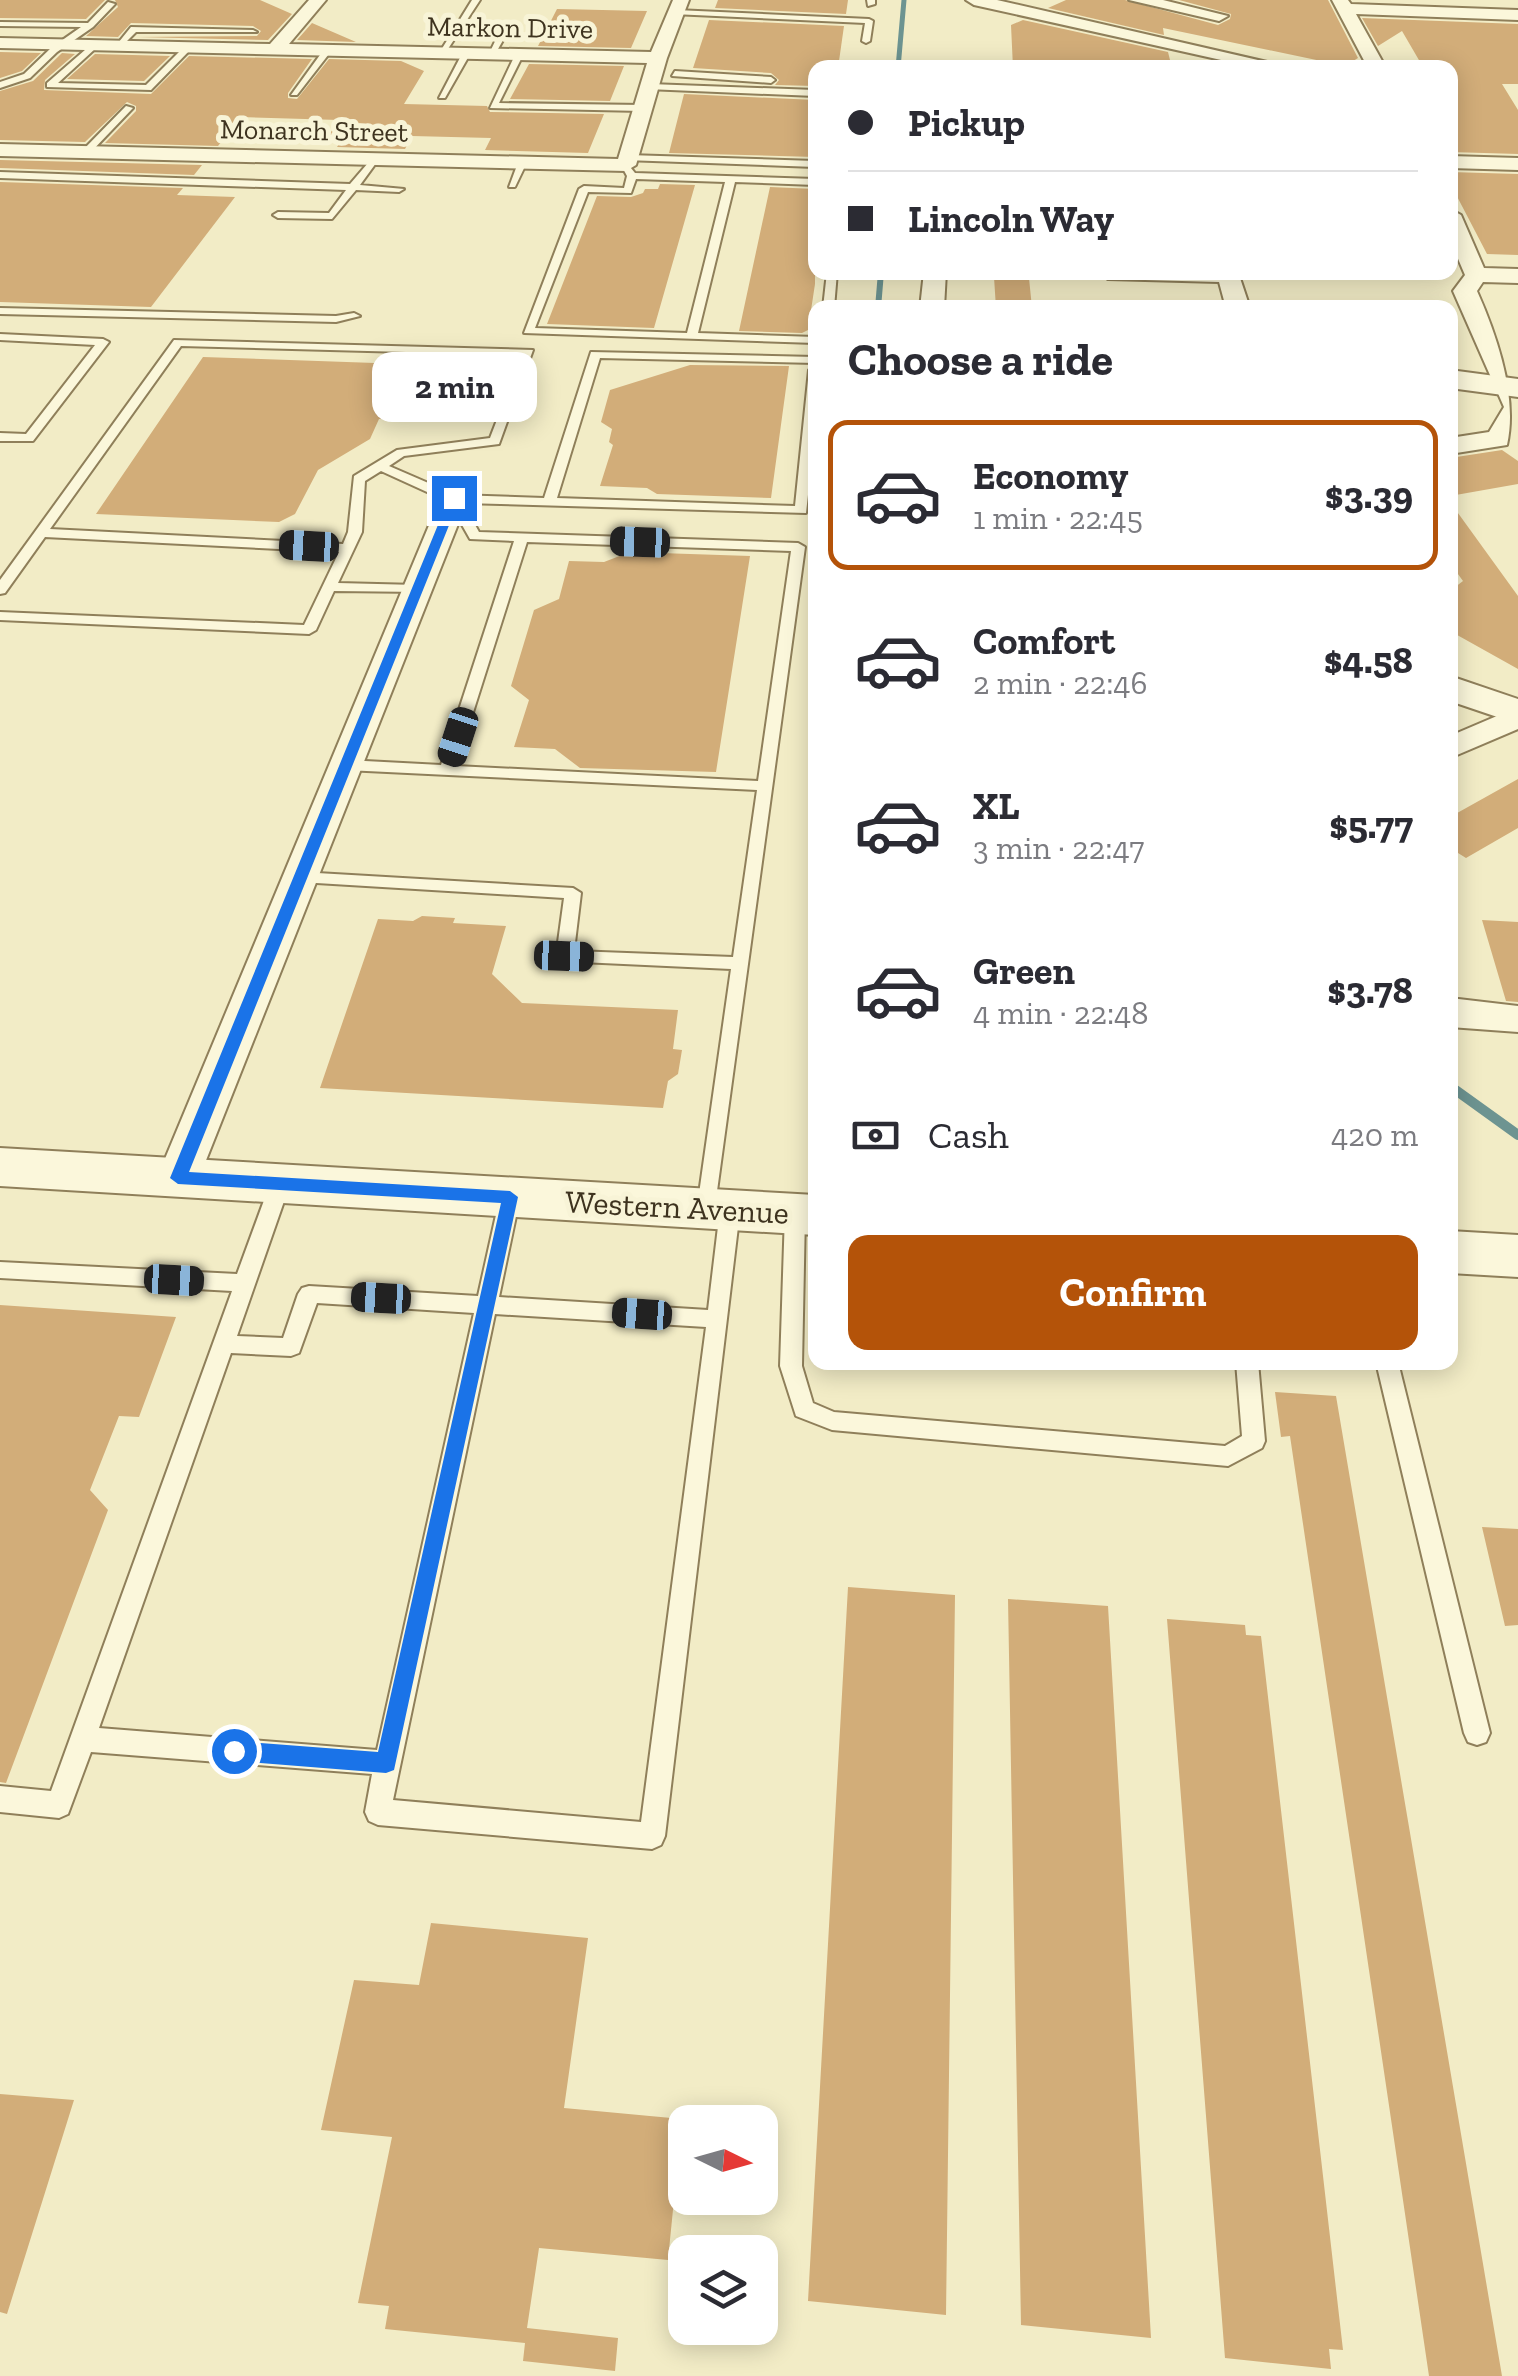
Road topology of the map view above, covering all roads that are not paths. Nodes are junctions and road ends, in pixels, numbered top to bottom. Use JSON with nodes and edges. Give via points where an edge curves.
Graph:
{"nodes":[{"id":1,"x":318,"y":0,"type":"edge"},
{"id":2,"x":476,"y":0,"type":"edge"},
{"id":3,"x":974,"y":0,"type":"edge"},
{"id":4,"x":1140,"y":0,"type":"edge"},
{"id":5,"x":111,"y":4,"type":"dead end"},
{"id":6,"x":1343,"y":5,"type":"edge"},
{"id":7,"x":679,"y":6,"type":"edge"},
{"id":8,"x":1518,"y":15,"type":"edge"},
{"id":9,"x":1219,"y":16,"type":"dead end"},
{"id":10,"x":0,"y":24,"type":"edge"},
{"id":11,"x":90,"y":25,"type":"junction"},
{"id":12,"x":1087,"y":27,"type":"junction"},
{"id":13,"x":253,"y":32,"type":"dead end"},
{"id":14,"x":502,"y":35,"type":"dead end"},
{"id":15,"x":866,"y":41,"type":"dead end"},
{"id":16,"x":0,"y":43,"type":"edge"},
{"id":17,"x":64,"y":45,"type":"junction"},
{"id":18,"x":93,"y":46,"type":"junction"},
{"id":19,"x":117,"y":46,"type":"junction"},
{"id":20,"x":188,"y":48,"type":"junction"},
{"id":21,"x":275,"y":49,"type":"junction"},
{"id":22,"x":328,"y":50,"type":"junction"},
{"id":23,"x":441,"y":53,"type":"junction"},
{"id":24,"x":466,"y":54,"type":"junction"},
{"id":25,"x":491,"y":54,"type":"junction"},
{"id":26,"x":519,"y":55,"type":"junction"},
{"id":27,"x":1246,"y":60,"type":"edge"},
{"id":28,"x":1373,"y":60,"type":"edge"},
{"id":29,"x":654,"y":73,"type":"junction"},
{"id":30,"x":808,"y":81,"type":"edge"},
{"id":31,"x":0,"y":85,"type":"edge"},
{"id":32,"x":808,"y":91,"type":"edge"},
{"id":33,"x":294,"y":93,"type":"dead end"},
{"id":34,"x":442,"y":96,"type":"dead end"},
{"id":35,"x":129,"y":108,"type":"dead end"},
{"id":36,"x":643,"y":108,"type":"junction"},
{"id":37,"x":0,"y":150,"type":"edge"},
{"id":38,"x":86,"y":152,"type":"junction"},
{"id":39,"x":374,"y":159,"type":"junction"},
{"id":40,"x":522,"y":162,"type":"junction"},
{"id":41,"x":1458,"y":162,"type":"edge"},
{"id":42,"x":808,"y":164,"type":"edge"},
{"id":43,"x":1518,"y":164,"type":"edge"},
{"id":44,"x":629,"y":167,"type":"junction"},
{"id":45,"x":0,"y":175,"type":"edge"},
{"id":46,"x":731,"y":179,"type":"junction"},
{"id":47,"x":808,"y":182,"type":"edge"},
{"id":48,"x":512,"y":186,"type":"dead end"},
{"id":49,"x":355,"y":187,"type":"junction"},
{"id":50,"x":399,"y":189,"type":"dead end"},
{"id":51,"x":278,"y":215,"type":"dead end"},
{"id":52,"x":1458,"y":233,"type":"edge"},
{"id":53,"x":1476,"y":274,"type":"junction"},
{"id":54,"x":1518,"y":276,"type":"edge"},
{"id":55,"x":0,"y":310,"type":"edge"},
{"id":56,"x":354,"y":316,"type":"dead end"},
{"id":57,"x":692,"y":336,"type":"junction"},
{"id":58,"x":1486,"y":336,"type":"junction"},
{"id":59,"x":0,"y":337,"type":"edge"},
{"id":60,"x":1518,"y":337,"type":"edge"},
{"id":61,"x":808,"y":340,"type":"edge"},
{"id":62,"x":808,"y":360,"type":"edge"},
{"id":63,"x":1458,"y":379,"type":"edge"},
{"id":64,"x":1513,"y":387,"type":"edge"},
{"id":65,"x":808,"y":435,"type":"edge"},
{"id":66,"x":0,"y":437,"type":"edge"},
{"id":67,"x":1458,"y":445,"type":"edge"},
{"id":68,"x":380,"y":466,"type":"junction"},
{"id":69,"x":454,"y":498,"type":"junction"},
{"id":70,"x":550,"y":501,"type":"junction"},
{"id":71,"x":800,"y":510,"type":"junction"},
{"id":72,"x":41,"y":533,"type":"junction"},
{"id":73,"x":522,"y":538,"type":"junction"},
{"id":74,"x":798,"y":547,"type":"junction"},
{"id":75,"x":347,"y":548,"type":"junction"},
{"id":76,"x":328,"y":587,"type":"junction"},
{"id":77,"x":417,"y":589,"type":"junction"},
{"id":78,"x":0,"y":590,"type":"edge"},
{"id":79,"x":0,"y":616,"type":"edge"},
{"id":80,"x":1458,"y":691,"type":"edge"},
{"id":81,"x":1518,"y":715,"type":"edge"},
{"id":82,"x":1458,"y":744,"type":"edge"},
{"id":83,"x":346,"y":765,"type":"junction"},
{"id":84,"x":447,"y":770,"type":"junction"},
{"id":85,"x":763,"y":786,"type":"junction"},
{"id":86,"x":300,"y":877,"type":"junction"},
{"id":87,"x":740,"y":962,"type":"junction"},
{"id":88,"x":1458,"y":1015,"type":"edge"},
{"id":89,"x":1518,"y":1019,"type":"edge"},
{"id":90,"x":0,"y":1167,"type":"edge"},
{"id":91,"x":178,"y":1178,"type":"junction"},
{"id":92,"x":280,"y":1184,"type":"junction"},
{"id":93,"x":510,"y":1197,"type":"junction"},
{"id":94,"x":718,"y":1209,"type":"junction"},
{"id":95,"x":805,"y":1214,"type":"edge"},
{"id":96,"x":1458,"y":1252,"type":"edge"},
{"id":97,"x":1518,"y":1256,"type":"edge"},
{"id":98,"x":0,"y":1270,"type":"edge"},
{"id":99,"x":243,"y":1283,"type":"junction"},
{"id":100,"x":489,"y":1305,"type":"junction"},
{"id":101,"x":718,"y":1319,"type":"junction"},
{"id":102,"x":222,"y":1344,"type":"junction"},
{"id":103,"x":1248,"y":1370,"type":"edge"},
{"id":104,"x":1390,"y":1370,"type":"edge"},
{"id":105,"x":1478,"y":1732,"type":"dead end"},
{"id":106,"x":82,"y":1740,"type":"junction"},
{"id":107,"x":386,"y":1763,"type":"junction"},
{"id":108,"x":0,"y":1799,"type":"edge"}],
"edges":[{"from":1,"to":21,"type":"street"},
{"from":2,"to":23,"type":"lane"},
{"from":3,"to":12,"type":"street"},
{"from":4,"to":9,"type":"street"},
{"from":4,"to":12,"type":"street"},
{"from":5,"to":11,"type":"lane"},
{"from":6,"to":8,"type":"street"},
{"from":6,"to":28,"type":"street"},
{"from":7,"to":15,"type":"lane","via":[[869,21]]},
{"from":7,"to":29,"type":"street"},
{"from":10,"to":11,"type":"lane"},
{"from":11,"to":17,"type":"lane"},
{"from":12,"to":27,"type":"street"},
{"from":13,"to":19,"type":"lane","via":[[134,29]]},
{"from":14,"to":25,"type":"lane"},
{"from":16,"to":17,"type":"street","name":"Markon Drive"},
{"from":17,"to":18,"type":"street","name":"Markon Drive"},
{"from":17,"to":31,"type":"lane","via":[[27,76]]},
{"from":18,"to":19,"type":"street","name":"Markon Drive"},
{"from":18,"to":20,"type":"lane","via":[[50,85],[148,88]]},
{"from":19,"to":20,"type":"street","name":"Markon Drive"},
{"from":20,"to":21,"type":"street","name":"Markon Drive"},
{"from":21,"to":22,"type":"street","name":"Markon Drive"},
{"from":22,"to":23,"type":"street","name":"Markon Drive"},
{"from":22,"to":33,"type":"lane"},
{"from":23,"to":24,"type":"street","name":"Markon Drive"},
{"from":24,"to":25,"type":"street","name":"Markon Drive"},
{"from":24,"to":34,"type":"lane"},
{"from":25,"to":26,"type":"street","name":"Markon Drive"},
{"from":26,"to":29,"type":"street","name":"Markon Drive"},
{"from":26,"to":36,"type":"lane","via":[[493,106]]},
{"from":29,"to":30,"type":"lane"},
{"from":29,"to":32,"type":"lane"},
{"from":29,"to":36,"type":"street"},
{"from":35,"to":38,"type":"lane"},
{"from":36,"to":44,"type":"street"},
{"from":37,"to":38,"type":"street","name":"Monarch Street"},
{"from":38,"to":39,"type":"street","name":"Monarch Street"},
{"from":39,"to":40,"type":"street","name":"Monarch Street"},
{"from":39,"to":49,"type":"lane"},
{"from":40,"to":44,"type":"street","name":"Monarch Street"},
{"from":40,"to":48,"type":"lane"},
{"from":41,"to":43,"type":"street"},
{"from":42,"to":44,"type":"lane"},
{"from":44,"to":46,"type":"lane"},
{"from":44,"to":57,"type":"lane","via":[[628,190],[584,189],[528,331]]},
{"from":45,"to":49,"type":"lane"},
{"from":46,"to":47,"type":"lane"},
{"from":46,"to":57,"type":"lane"},
{"from":49,"to":50,"type":"lane"},
{"from":49,"to":51,"type":"lane","via":[[332,216]]},
{"from":52,"to":53,"type":"street"},
{"from":53,"to":54,"type":"street"},
{"from":53,"to":58,"type":"street","via":[[1464,291]]},
{"from":55,"to":56,"type":"lane"},
{"from":57,"to":61,"type":"lane"},
{"from":58,"to":60,"type":"street"},
{"from":58,"to":64,"type":"street"},
{"from":59,"to":66,"type":"lane","via":[[103,342],[28,438]]},
{"from":62,"to":70,"type":"lane","via":[[595,354]]},
{"from":63,"to":64,"type":"street"},
{"from":64,"to":67,"type":"street","via":[[1517,407],[1498,439]]},
{"from":65,"to":71,"type":"lane"},
{"from":68,"to":69,"type":"lane"},
{"from":68,"to":72,"type":"lane","via":[[401,453],[495,441],[529,352],[178,342]]},
{"from":68,"to":75,"type":"lane","via":[[359,479],[355,532]]},
{"from":69,"to":70,"type":"lane"},
{"from":69,"to":73,"type":"lane","via":[[475,536]]},
{"from":69,"to":77,"type":"street"},
{"from":70,"to":71,"type":"lane"},
{"from":71,"to":74,"type":"lane"},
{"from":72,"to":75,"type":"lane"},
{"from":72,"to":78,"type":"lane"},
{"from":73,"to":74,"type":"lane"},
{"from":73,"to":84,"type":"lane"},
{"from":74,"to":85,"type":"lane"},
{"from":75,"to":76,"type":"lane"},
{"from":76,"to":77,"type":"lane"},
{"from":76,"to":79,"type":"lane","via":[[309,630]]},
{"from":77,"to":83,"type":"street"},
{"from":80,"to":81,"type":"street"},
{"from":81,"to":82,"type":"street"},
{"from":83,"to":84,"type":"lane"},
{"from":83,"to":86,"type":"street"},
{"from":84,"to":85,"type":"lane"},
{"from":85,"to":87,"type":"lane"},
{"from":86,"to":87,"type":"lane","via":[[573,893],[564,956]]},
{"from":86,"to":91,"type":"street"},
{"from":87,"to":94,"type":"lane"},
{"from":88,"to":89,"type":"street"},
{"from":90,"to":91,"type":"street","name":"Western Avenue"},
{"from":91,"to":92,"type":"street","name":"Western Avenue"},
{"from":92,"to":93,"type":"street","name":"Western Avenue"},
{"from":92,"to":99,"type":"lane"},
{"from":93,"to":94,"type":"street","name":"Western Avenue"},
{"from":93,"to":100,"type":"lane"},
{"from":94,"to":95,"type":"street","name":"Western Avenue"},
{"from":94,"to":101,"type":"lane"},
{"from":95,"to":103,"type":"lane","via":[[791,1366],[804,1409],[832,1421],[1228,1456],[1254,1441]]},
{"from":96,"to":97,"type":"street"},
{"from":98,"to":99,"type":"lane"},
{"from":99,"to":102,"type":"lane"},
{"from":100,"to":101,"type":"lane"},
{"from":100,"to":102,"type":"lane","via":[[309,1294],[291,1347]]},
{"from":100,"to":107,"type":"lane"},
{"from":101,"to":107,"type":"lane","via":[[652,1836],[378,1812]]},
{"from":102,"to":106,"type":"lane"},
{"from":104,"to":105,"type":"lane"},
{"from":106,"to":107,"type":"lane"},
{"from":106,"to":108,"type":"lane","via":[[60,1805]]}]}
